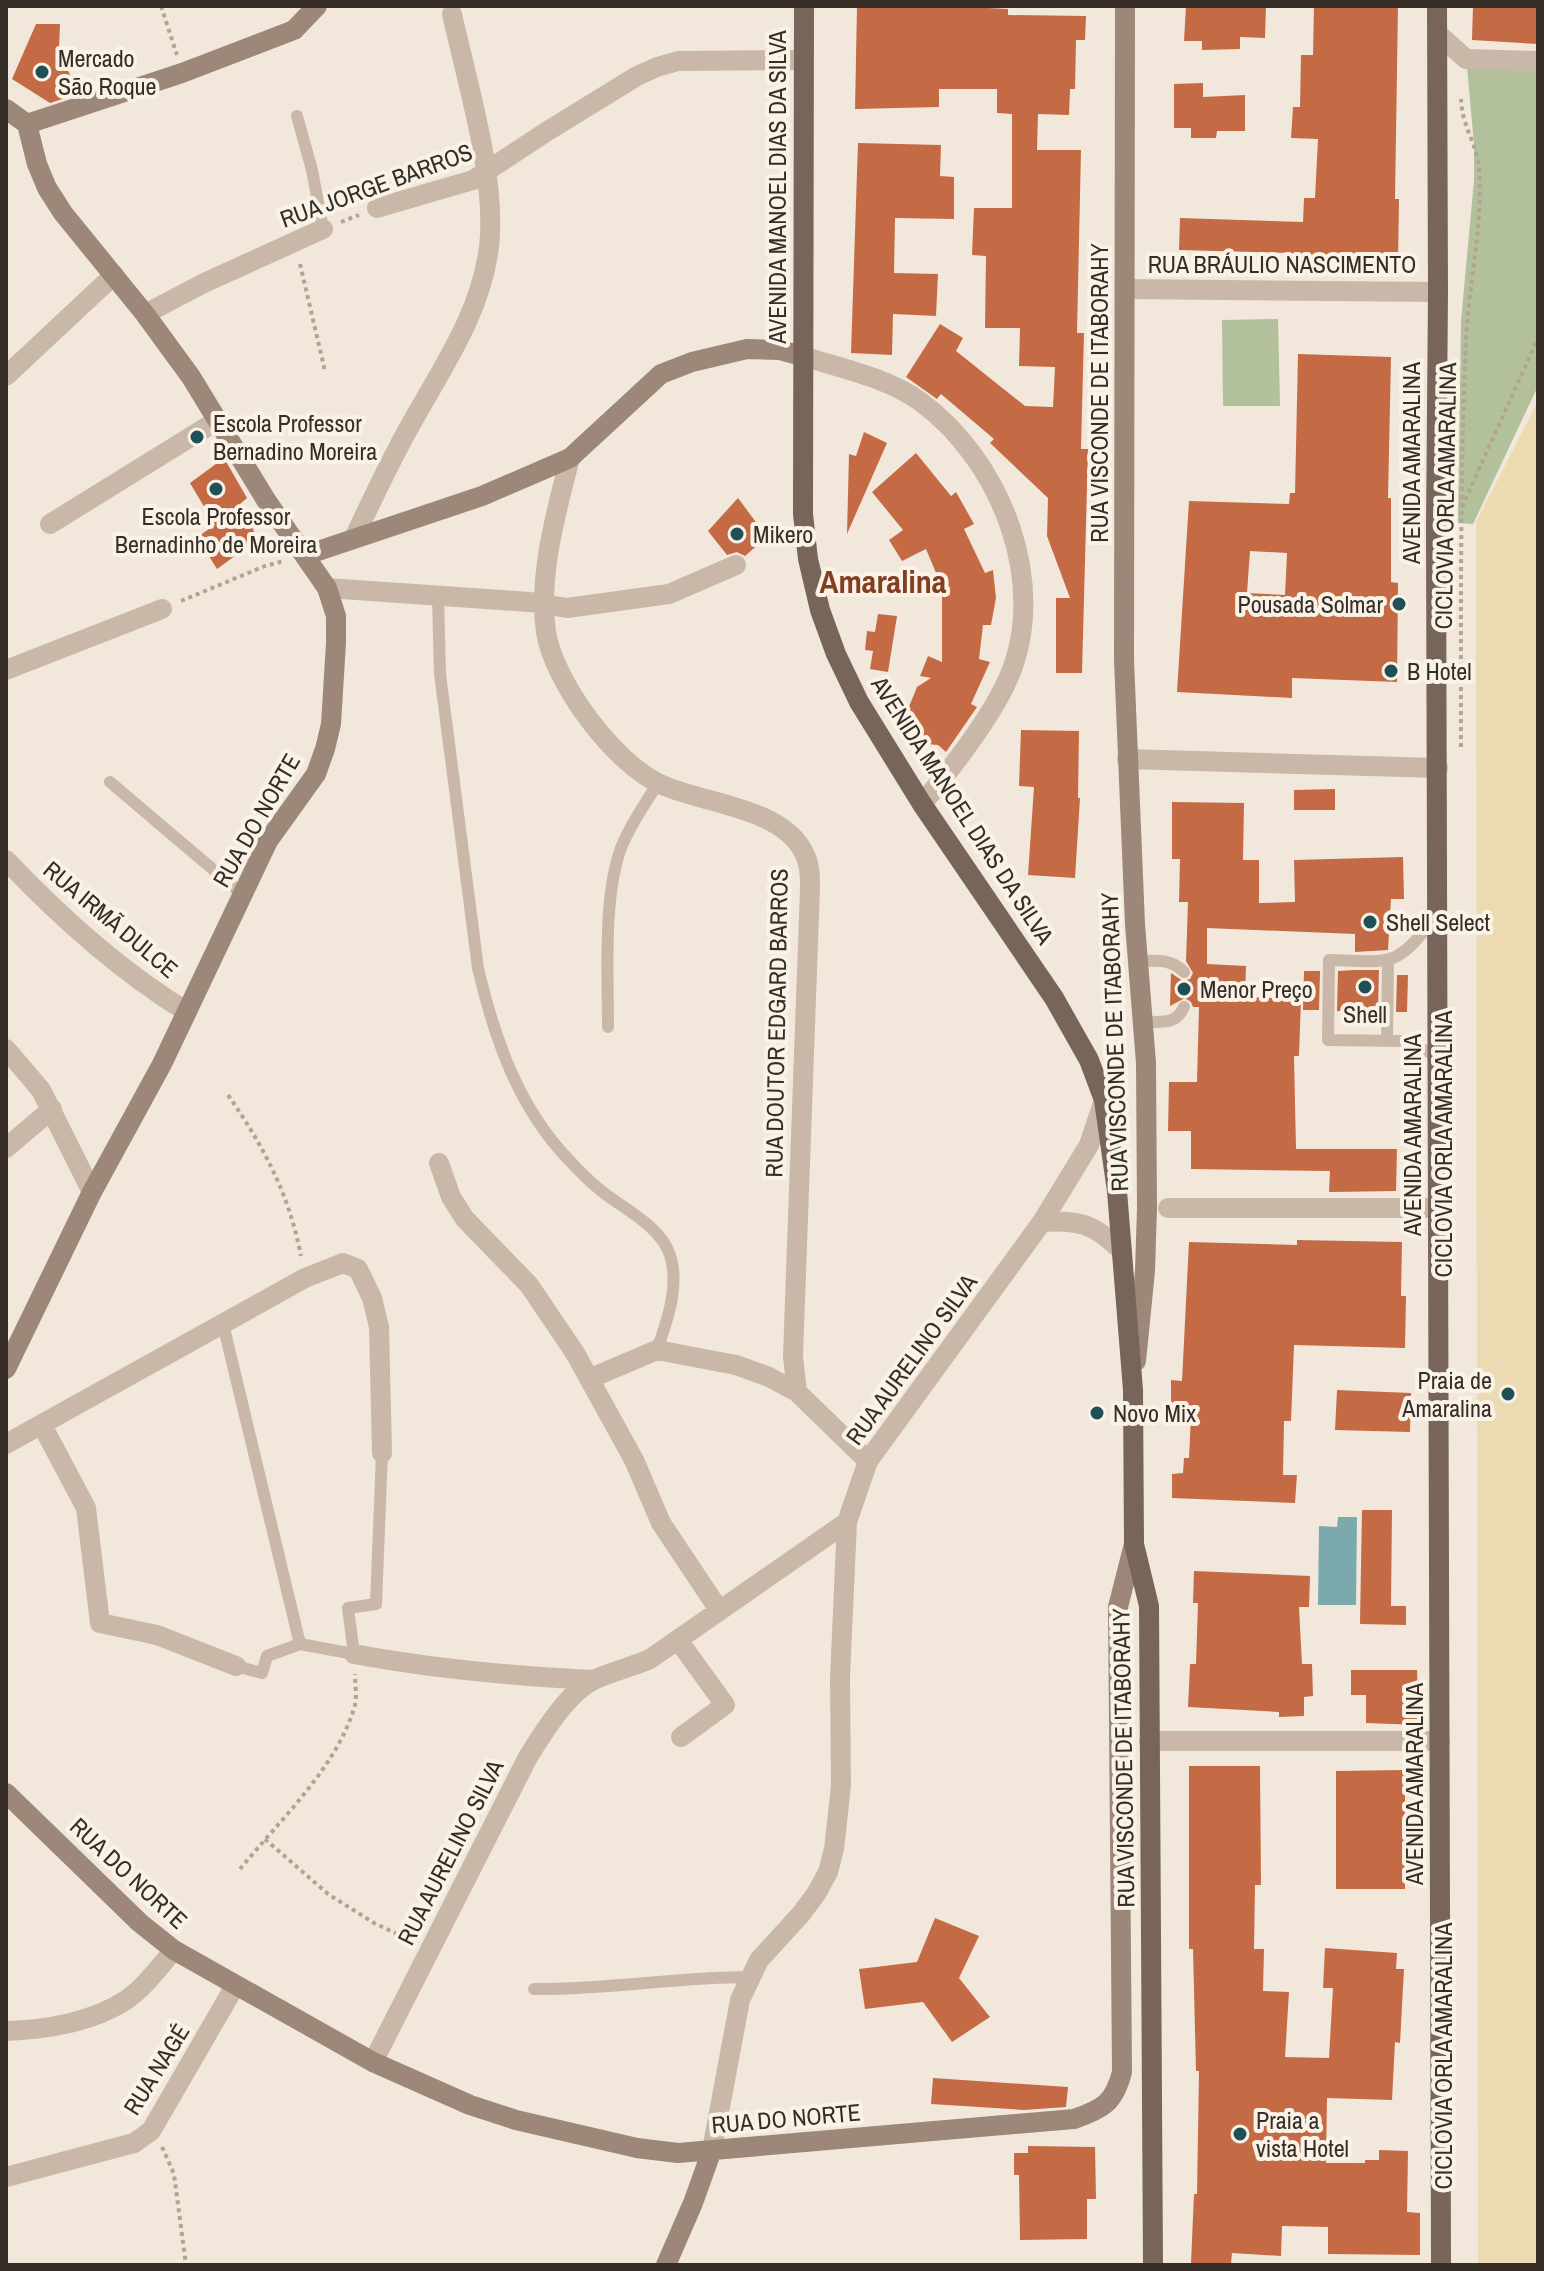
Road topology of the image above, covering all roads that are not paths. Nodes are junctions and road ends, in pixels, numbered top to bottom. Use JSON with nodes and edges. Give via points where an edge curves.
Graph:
{"nodes":[{"id":1,"x":317,"y":6,"type":"edge"},
{"id":2,"x":804,"y":6,"type":"edge"},
{"id":3,"x":1125,"y":6,"type":"edge"},
{"id":4,"x":1437,"y":6,"type":"edge"},
{"id":5,"x":452,"y":14,"type":"dead end"},
{"id":6,"x":1437,"y":33,"type":"junction"},
{"id":7,"x":803,"y":60,"type":"junction"},
{"id":8,"x":1538,"y":61,"type":"edge"},
{"id":9,"x":6,"y":109,"type":"edge"},
{"id":10,"x":297,"y":116,"type":"dead end"},
{"id":11,"x":27,"y":124,"type":"junction"},
{"id":12,"x":487,"y":173,"type":"junction"},
{"id":13,"x":377,"y":208,"type":"road end"},
{"id":14,"x":323,"y":229,"type":"joint"},
{"id":15,"x":114,"y":275,"type":"junction"},
{"id":16,"x":1125,"y":289,"type":"junction"},
{"id":17,"x":1438,"y":292,"type":"junction"},
{"id":18,"x":145,"y":314,"type":"junction"},
{"id":19,"x":802,"y":356,"type":"junction"},
{"id":20,"x":6,"y":376,"type":"edge"},
{"id":21,"x":218,"y":420,"type":"junction"},
{"id":22,"x":570,"y":458,"type":"junction"},
{"id":23,"x":50,"y":524,"type":"dead end"},
{"id":24,"x":354,"y":538,"type":"junction"},
{"id":25,"x":306,"y":555,"type":"junction"},
{"id":26,"x":736,"y":565,"type":"dead end"},
{"id":27,"x":327,"y":588,"type":"junction"},
{"id":28,"x":438,"y":596,"type":"junction"},
{"id":29,"x":545,"y":605,"type":"junction"},
{"id":30,"x":162,"y":609,"type":"road end"},
{"id":31,"x":6,"y":670,"type":"edge"},
{"id":32,"x":1127,"y":759,"type":"junction"},
{"id":33,"x":1438,"y":768,"type":"junction"},
{"id":34,"x":110,"y":782,"type":"dead end"},
{"id":35,"x":658,"y":783,"type":"junction"},
{"id":36,"x":922,"y":804,"type":"junction"},
{"id":37,"x":6,"y":860,"type":"edge"},
{"id":38,"x":242,"y":894,"type":"junction"},
{"id":39,"x":1438,"y":914,"type":"junction"},
{"id":40,"x":1138,"y":961,"type":"junction"},
{"id":41,"x":1388,"y":961,"type":"junction"},
{"id":42,"x":1184,"y":972,"type":"dead end"},
{"id":43,"x":1184,"y":1007,"type":"dead end"},
{"id":44,"x":187,"y":1012,"type":"junction"},
{"id":45,"x":1143,"y":1022,"type":"junction"},
{"id":46,"x":608,"y":1027,"type":"dead end"},
{"id":47,"x":1387,"y":1041,"type":"junction"},
{"id":48,"x":6,"y":1049,"type":"edge"},
{"id":49,"x":1438,"y":1056,"type":"junction"},
{"id":50,"x":1104,"y":1100,"type":"junction"},
{"id":51,"x":52,"y":1109,"type":"junction"},
{"id":52,"x":6,"y":1148,"type":"edge"},
{"id":53,"x":439,"y":1163,"type":"dead end"},
{"id":54,"x":92,"y":1192,"type":"junction"},
{"id":55,"x":1168,"y":1208,"type":"dead end"},
{"id":56,"x":1437,"y":1208,"type":"junction"},
{"id":57,"x":1042,"y":1222,"type":"junction"},
{"id":58,"x":1122,"y":1251,"type":"junction"},
{"id":59,"x":223,"y":1324,"type":"junction"},
{"id":60,"x":657,"y":1350,"type":"junction"},
{"id":61,"x":6,"y":1369,"type":"edge"},
{"id":62,"x":591,"y":1378,"type":"junction"},
{"id":63,"x":1133,"y":1390,"type":"junction"},
{"id":64,"x":797,"y":1392,"type":"junction"},
{"id":65,"x":42,"y":1425,"type":"junction"},
{"id":66,"x":6,"y":1444,"type":"edge"},
{"id":67,"x":382,"y":1453,"type":"joint"},
{"id":68,"x":868,"y":1461,"type":"junction"},
{"id":69,"x":847,"y":1522,"type":"junction"},
{"id":70,"x":1134,"y":1544,"type":"junction"},
{"id":71,"x":719,"y":1610,"type":"junction"},
{"id":72,"x":678,"y":1640,"type":"junction"},
{"id":73,"x":300,"y":1644,"type":"junction"},
{"id":74,"x":354,"y":1654,"type":"junction"},
{"id":75,"x":236,"y":1666,"type":"joint"},
{"id":76,"x":593,"y":1680,"type":"junction"},
{"id":77,"x":681,"y":1737,"type":"dead end"},
{"id":78,"x":1149,"y":1741,"type":"junction"},
{"id":79,"x":1440,"y":1741,"type":"junction"},
{"id":80,"x":6,"y":1793,"type":"edge"},
{"id":81,"x":174,"y":1950,"type":"junction"},
{"id":82,"x":749,"y":1977,"type":"junction"},
{"id":83,"x":235,"y":1986,"type":"junction"},
{"id":84,"x":534,"y":1989,"type":"dead end"},
{"id":85,"x":6,"y":2031,"type":"edge"},
{"id":86,"x":373,"y":2062,"type":"junction"},
{"id":87,"x":712,"y":2150,"type":"junction"},
{"id":88,"x":6,"y":2177,"type":"edge"},
{"id":89,"x":666,"y":2265,"type":"edge"},
{"id":90,"x":1153,"y":2265,"type":"edge"},
{"id":91,"x":1441,"y":2265,"type":"edge"}],
"edges":[{"from":1,"to":11,"type":"street","via":[[294,30]]},
{"from":2,"to":7,"type":"main road","name":"AVENIDA MANOEL DIAS DA SILVA"},
{"from":3,"to":16,"type":"street","name":"RUA VISCONDE DE ITABORAHY"},
{"from":4,"to":6,"type":"main road","name":"AVENIDA AMARALINA"},
{"from":5,"to":12,"type":"street"},
{"from":6,"to":8,"type":"street","via":[[1466,59]]},
{"from":6,"to":17,"type":"main road","name":"AVENIDA AMARALINA"},
{"from":7,"to":12,"type":"street","name":"RUA JORGE BARROS","via":[[697,60],[657,67]]},
{"from":7,"to":19,"type":"main road","name":"AVENIDA MANOEL DIAS DA SILVA"},
{"from":9,"to":11,"type":"street"},
{"from":10,"to":14,"type":"lane"},
{"from":11,"to":15,"type":"street","name":"RUA DO NORTE","via":[[47,188]]},
{"from":12,"to":13,"type":"street","name":"RUA JORGE BARROS"},
{"from":12,"to":24,"type":"street","via":[[489,245],[473,309]]},
{"from":14,"to":18,"type":"street","name":"RUA JORGE BARROS"},
{"from":15,"to":18,"type":"street","name":"RUA DO NORTE"},
{"from":15,"to":20,"type":"street"},
{"from":16,"to":17,"type":"street","name":"RUA BRÁULIO NASCIMENTO"},
{"from":16,"to":32,"type":"street","name":"RUA VISCONDE DE ITABORAHY"},
{"from":17,"to":33,"type":"main road","name":"AVENIDA AMARALINA"},
{"from":18,"to":21,"type":"street","name":"RUA DO NORTE"},
{"from":19,"to":22,"type":"street","via":[[747,349],[661,374]]},
{"from":19,"to":36,"type":"main road","name":"AVENIDA MANOEL DIAS DA SILVA","via":[[803,514],[820,610],[859,702]]},
{"from":19,"to":36,"type":"street","via":[[887,384],[919,400],[951,427],[990,484],[1016,544],[1024,580],[1023,611],[1009,678]]},
{"from":21,"to":23,"type":"street"},
{"from":21,"to":25,"type":"street","name":"RUA DO NORTE"},
{"from":22,"to":24,"type":"street","via":[[482,496]]},
{"from":22,"to":29,"type":"street","name":"RUA DOUTOR EDGARD BARROS","via":[[550,550]]},
{"from":24,"to":25,"type":"street"},
{"from":25,"to":27,"type":"street","name":"RUA DO NORTE"},
{"from":26,"to":29,"type":"street","via":[[669,594],[567,608]]},
{"from":27,"to":28,"type":"street"},
{"from":27,"to":38,"type":"street","name":"RUA DO NORTE","via":[[336,616],[336,643],[325,749],[316,774],[268,841]]},
{"from":28,"to":29,"type":"street"},
{"from":28,"to":60,"type":"lane","via":[[440,674],[488,1013],[509,1067],[550,1139],[594,1184],[653,1231],[670,1253],[673,1291]]},
{"from":29,"to":35,"type":"street","name":"RUA DOUTOR EDGARD BARROS","via":[[549,648],[572,694],[627,761]]},
{"from":30,"to":31,"type":"street"},
{"from":32,"to":33,"type":"street"},
{"from":32,"to":40,"type":"street","name":"RUA VISCONDE DE ITABORAHY"},
{"from":33,"to":39,"type":"main road","name":"AVENIDA AMARALINA"},
{"from":34,"to":38,"type":"lane"},
{"from":35,"to":46,"type":"lane","via":[[616,868]]},
{"from":35,"to":64,"type":"street","name":"RUA DOUTOR EDGARD BARROS","via":[[787,830],[806,855],[793,1356]]},
{"from":36,"to":50,"type":"main road","name":"AVENIDA MANOEL DIAS DA SILVA","via":[[1054,998],[1089,1060]]},
{"from":37,"to":44,"type":"street","name":"RUA IRMÃ DULCE","via":[[99,947]]},
{"from":38,"to":44,"type":"street","name":"RUA DO NORTE"},
{"from":39,"to":41,"type":"lane","via":[[1403,955]]},
{"from":39,"to":49,"type":"main road","name":"AVENIDA AMARALINA"},
{"from":40,"to":42,"type":"lane","via":[[1168,961]]},
{"from":40,"to":45,"type":"street","name":"RUA VISCONDE DE ITABORAHY"},
{"from":41,"to":47,"type":"lane"},
{"from":41,"to":47,"type":"lane","via":[[1329,960],[1328,1040]]},
{"from":43,"to":45,"type":"lane","via":[[1179,1018]]},
{"from":44,"to":54,"type":"street","name":"RUA DO NORTE"},
{"from":45,"to":63,"type":"street","name":"RUA VISCONDE DE ITABORAHY","via":[[1147,1208]]},
{"from":47,"to":49,"type":"lane","via":[[1403,1041]]},
{"from":48,"to":51,"type":"street"},
{"from":49,"to":56,"type":"main road","name":"AVENIDA AMARALINA"},
{"from":50,"to":57,"type":"street","name":"RUA AURELINO SILVA","via":[[1089,1145]]},
{"from":50,"to":58,"type":"main road","name":"AVENIDA MANOEL DIAS DA SILVA"},
{"from":51,"to":52,"type":"street"},
{"from":51,"to":54,"type":"street"},
{"from":53,"to":62,"type":"street","via":[[465,1219],[529,1285]]},
{"from":54,"to":61,"type":"street","name":"RUA DO NORTE"},
{"from":55,"to":56,"type":"street"},
{"from":56,"to":79,"type":"main road","name":"AVENIDA AMARALINA"},
{"from":57,"to":58,"type":"street","via":[[1083,1223]]},
{"from":57,"to":68,"type":"street","name":"RUA AURELINO SILVA"},
{"from":58,"to":63,"type":"main road","name":"AVENIDA MANOEL DIAS DA SILVA"},
{"from":59,"to":65,"type":"street"},
{"from":59,"to":67,"type":"street","via":[[333,1265],[358,1269],[379,1327]]},
{"from":59,"to":73,"type":"lane"},
{"from":60,"to":62,"type":"street"},
{"from":60,"to":64,"type":"street","via":[[736,1365]]},
{"from":62,"to":71,"type":"street","via":[[661,1523]]},
{"from":63,"to":70,"type":"main road","name":"RUA VISCONDE DE ITABORAHY"},
{"from":64,"to":68,"type":"street"},
{"from":65,"to":66,"type":"street"},
{"from":65,"to":75,"type":"street","via":[[86,1508],[100,1623],[157,1635]]},
{"from":67,"to":74,"type":"lane","via":[[376,1604],[348,1608]]},
{"from":68,"to":69,"type":"street","name":"RUA AURELINO SILVA"},
{"from":69,"to":71,"type":"street","name":"RUA AURELINO SILVA"},
{"from":69,"to":82,"type":"street","via":[[841,1786],[834,1849],[816,1894]]},
{"from":70,"to":78,"type":"main road","name":"RUA VISCONDE DE ITABORAHY","via":[[1149,1606]]},
{"from":70,"to":87,"type":"street","name":"RUA DO NORTE","via":[[1118,1607],[1118,2090],[1107,2103],[1074,2119]]},
{"from":71,"to":72,"type":"street","name":"RUA AURELINO SILVA"},
{"from":72,"to":76,"type":"street","name":"RUA AURELINO SILVA","via":[[637,1665]]},
{"from":72,"to":77,"type":"street","via":[[725,1705]]},
{"from":73,"to":74,"type":"lane"},
{"from":73,"to":75,"type":"lane","via":[[267,1656],[262,1673]]},
{"from":74,"to":76,"type":"street","name":"RUA AURELINO SILVA","via":[[485,1674]]},
{"from":76,"to":86,"type":"street","name":"RUA AURELINO SILVA","via":[[560,1709],[528,1757]]},
{"from":78,"to":79,"type":"street"},
{"from":78,"to":90,"type":"main road","name":"RUA VISCONDE DE ITABORAHY"},
{"from":79,"to":91,"type":"main road","name":"AVENIDA AMARALINA"},
{"from":80,"to":81,"type":"street","name":"RUA DO NORTE"},
{"from":81,"to":83,"type":"street","name":"RUA DO NORTE"},
{"from":81,"to":85,"type":"street","via":[[146,1982],[102,2012]]},
{"from":82,"to":84,"type":"lane"},
{"from":82,"to":87,"type":"street"},
{"from":83,"to":86,"type":"street","name":"RUA DO NORTE"},
{"from":83,"to":88,"type":"street","name":"RUA NAGÉ","via":[[151,2131],[134,2143]]},
{"from":86,"to":87,"type":"street","name":"RUA DO NORTE","via":[[516,2120],[637,2148]]},
{"from":87,"to":89,"type":"street"}]}
